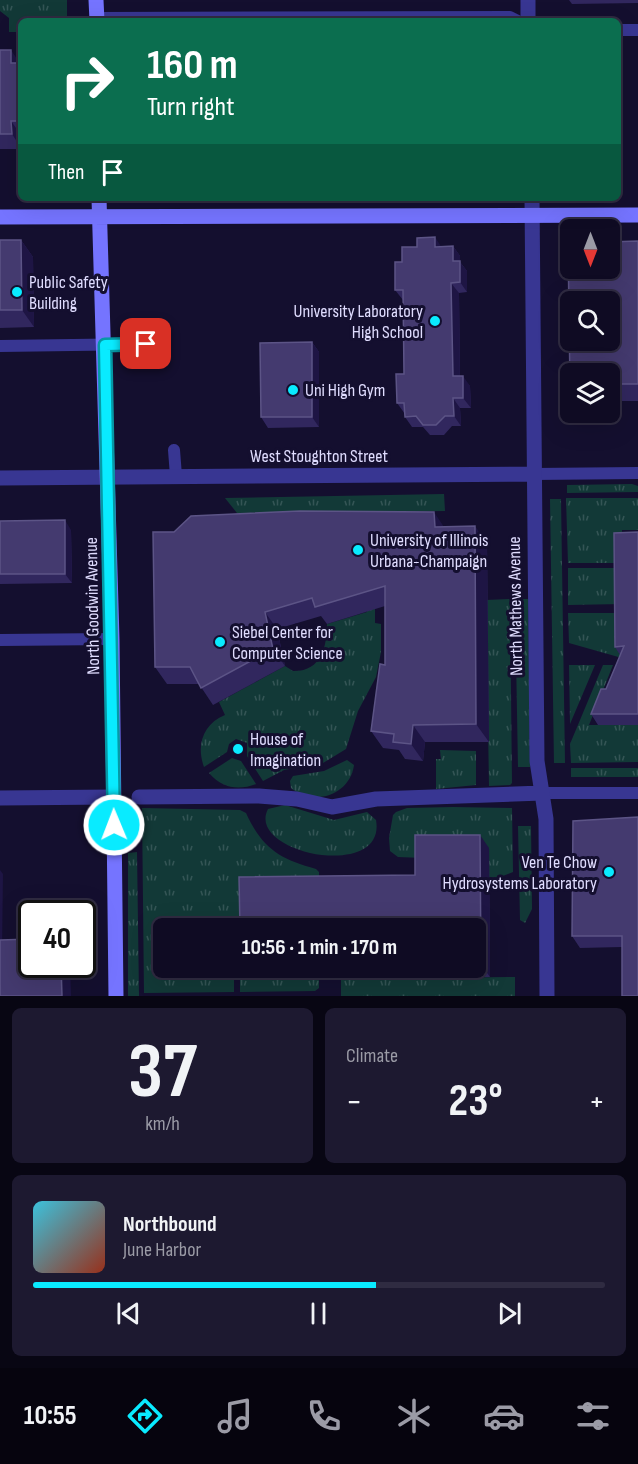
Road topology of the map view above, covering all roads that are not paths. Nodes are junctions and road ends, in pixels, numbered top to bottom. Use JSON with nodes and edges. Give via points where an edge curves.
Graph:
{"nodes":[{"id":1,"x":96,"y":0,"type":"edge"},
{"id":2,"x":528,"y":0,"type":"edge"},
{"id":3,"x":97,"y":18,"type":"edge"},
{"id":4,"x":372,"y":18,"type":"edge"},
{"id":5,"x":512,"y":18,"type":"edge"},
{"id":6,"x":528,"y":18,"type":"edge"},
{"id":7,"x":621,"y":30,"type":"edge"},
{"id":8,"x":638,"y":30,"type":"edge"},
{"id":9,"x":99,"y":201,"type":"edge"},
{"id":10,"x":532,"y":201,"type":"edge"},
{"id":11,"x":638,"y":215,"type":"edge"},
{"id":12,"x":101,"y":216,"type":"junction"},
{"id":13,"x":531,"y":216,"type":"junction"},
{"id":14,"x":0,"y":217,"type":"edge"},
{"id":15,"x":146,"y":344,"type":"dead end"},
{"id":16,"x":105,"y":345,"type":"junction"},
{"id":17,"x":0,"y":346,"type":"edge"},
{"id":18,"x":174,"y":450,"type":"dead end"},
{"id":19,"x":638,"y":473,"type":"edge"},
{"id":20,"x":534,"y":474,"type":"junction"},
{"id":21,"x":109,"y":476,"type":"junction"},
{"id":22,"x":176,"y":476,"type":"junction"},
{"id":23,"x":0,"y":478,"type":"edge"},
{"id":24,"x":112,"y":639,"type":"junction"},
{"id":25,"x":0,"y":640,"type":"edge"},
{"id":26,"x":542,"y":793,"type":"junction"},
{"id":27,"x":638,"y":793,"type":"edge"},
{"id":28,"x":113,"y":797,"type":"junction"},
{"id":29,"x":139,"y":797,"type":"dead end"},
{"id":30,"x":0,"y":798,"type":"edge"},
{"id":31,"x":116,"y":996,"type":"edge"},
{"id":32,"x":547,"y":996,"type":"edge"}],
"edges":[{"from":1,"to":3,"type":"street"},
{"from":2,"to":6,"type":"street"},
{"from":4,"to":5,"type":"lane"},
{"from":7,"to":8,"type":"lane"},
{"from":9,"to":12,"type":"street","name":"North Goodwin Avenue"},
{"from":10,"to":13,"type":"street","name":"North Mathews Avenue"},
{"from":11,"to":13,"type":"street"},
{"from":12,"to":13,"type":"street"},
{"from":12,"to":14,"type":"street"},
{"from":12,"to":16,"type":"street","name":"North Goodwin Avenue"},
{"from":13,"to":20,"type":"street","name":"North Mathews Avenue"},
{"from":15,"to":16,"type":"lane"},
{"from":16,"to":17,"type":"lane"},
{"from":16,"to":21,"type":"street","name":"North Goodwin Avenue"},
{"from":18,"to":22,"type":"lane"},
{"from":19,"to":20,"type":"lane","name":"West Stoughton Street"},
{"from":20,"to":22,"type":"street","name":"West Stoughton Street"},
{"from":20,"to":26,"type":"street","name":"North Mathews Avenue","via":[[537,761]]},
{"from":21,"to":22,"type":"street","name":"West Stoughton Street"},
{"from":21,"to":23,"type":"street","name":"West Stoughton Street"},
{"from":21,"to":24,"type":"street","name":"North Goodwin Avenue"},
{"from":24,"to":25,"type":"lane"},
{"from":24,"to":28,"type":"street","name":"North Goodwin Avenue"},
{"from":26,"to":27,"type":"lane"},
{"from":26,"to":29,"type":"street","via":[[376,799],[332,807],[259,796]]},
{"from":26,"to":32,"type":"street","name":"North Mathews Avenue","via":[[546,819]]},
{"from":28,"to":30,"type":"street"},
{"from":28,"to":31,"type":"street","name":"North Goodwin Avenue"}]}
